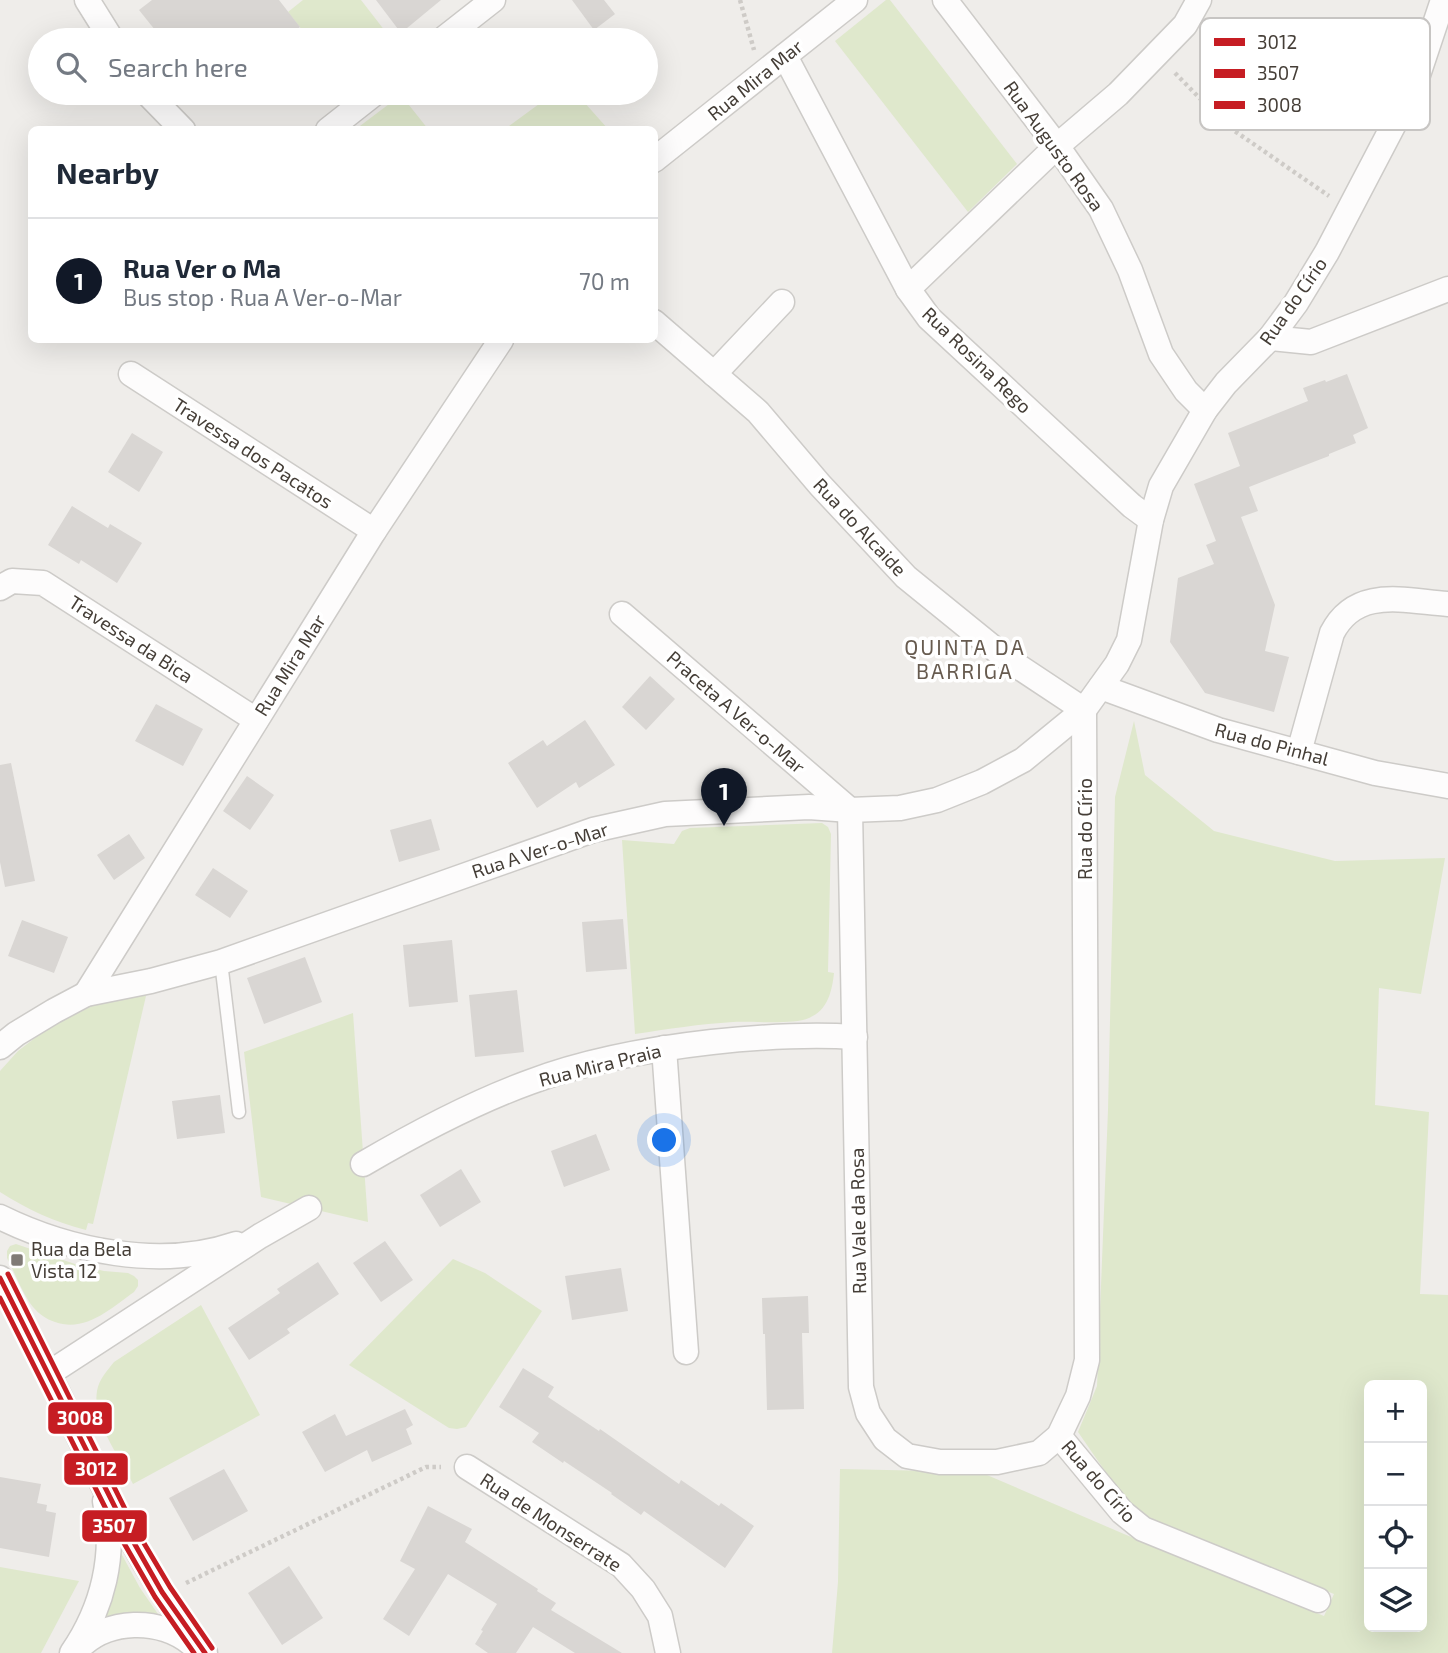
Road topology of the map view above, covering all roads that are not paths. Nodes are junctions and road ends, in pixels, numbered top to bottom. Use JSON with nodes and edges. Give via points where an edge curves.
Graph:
{"nodes":[{"id":1,"x":88,"y":0,"type":"edge"},
{"id":2,"x":493,"y":0,"type":"edge"},
{"id":3,"x":855,"y":0,"type":"edge"},
{"id":4,"x":945,"y":0,"type":"edge"},
{"id":5,"x":1199,"y":0,"type":"edge"},
{"id":6,"x":1443,"y":0,"type":"edge"},
{"id":7,"x":105,"y":28,"type":"edge"},
{"id":8,"x":457,"y":28,"type":"edge"},
{"id":9,"x":1430,"y":39,"type":"edge"},
{"id":10,"x":785,"y":56,"type":"junction"},
{"id":11,"x":159,"y":105,"type":"edge"},
{"id":12,"x":360,"y":105,"type":"edge"},
{"id":13,"x":179,"y":126,"type":"edge"},
{"id":14,"x":333,"y":126,"type":"edge"},
{"id":15,"x":1391,"y":130,"type":"edge"},
{"id":16,"x":1058,"y":146,"type":"junction"},
{"id":17,"x":658,"y":157,"type":"edge"},
{"id":18,"x":908,"y":289,"type":"junction"},
{"id":19,"x":1448,"y":289,"type":"edge"},
{"id":20,"x":782,"y":302,"type":"dead end"},
{"id":21,"x":658,"y":326,"type":"edge"},
{"id":22,"x":1270,"y":338,"type":"junction"},
{"id":23,"x":497,"y":343,"type":"edge"},
{"id":24,"x":131,"y":374,"type":"dead end"},
{"id":25,"x":714,"y":374,"type":"junction"},
{"id":26,"x":1205,"y":410,"type":"junction"},
{"id":27,"x":1151,"y":520,"type":"junction"},
{"id":28,"x":374,"y":531,"type":"junction"},
{"id":29,"x":0,"y":588,"type":"edge"},
{"id":30,"x":1448,"y":604,"type":"edge"},
{"id":31,"x":622,"y":614,"type":"dead end"},
{"id":32,"x":1101,"y":687,"type":"junction"},
{"id":33,"x":1084,"y":710,"type":"junction"},
{"id":34,"x":256,"y":720,"type":"junction"},
{"id":35,"x":1299,"y":752,"type":"junction"},
{"id":36,"x":1448,"y":786,"type":"edge"},
{"id":37,"x":850,"y":810,"type":"junction"},
{"id":38,"x":221,"y":962,"type":"junction"},
{"id":39,"x":86,"y":994,"type":"junction"},
{"id":40,"x":855,"y":1037,"type":"junction"},
{"id":41,"x":0,"y":1047,"type":"edge"},
{"id":42,"x":664,"y":1048,"type":"junction"},
{"id":43,"x":239,"y":1112,"type":"dead end"},
{"id":44,"x":363,"y":1164,"type":"dead end"},
{"id":45,"x":309,"y":1208,"type":"dead end"},
{"id":46,"x":0,"y":1217,"type":"edge"},
{"id":47,"x":260,"y":1236,"type":"junction"},
{"id":48,"x":0,"y":1279,"type":"edge"},
{"id":49,"x":686,"y":1353,"type":"dead end"},
{"id":50,"x":48,"y":1374,"type":"junction"},
{"id":51,"x":1059,"y":1436,"type":"junction"},
{"id":52,"x":467,"y":1467,"type":"road end"},
{"id":53,"x":96,"y":1474,"type":"junction"},
{"id":54,"x":1318,"y":1600,"type":"dead end"},
{"id":55,"x":73,"y":1653,"type":"edge"},
{"id":56,"x":204,"y":1653,"type":"edge"},
{"id":57,"x":668,"y":1653,"type":"edge"}],
"edges":[{"from":1,"to":7,"type":"street"},
{"from":2,"to":8,"type":"street"},
{"from":3,"to":10,"type":"street","name":"Rua Mira Mar"},
{"from":4,"to":16,"type":"street","name":"Rua Augusto Rosa"},
{"from":5,"to":16,"type":"street","via":[[1185,25],[1118,94]]},
{"from":6,"to":9,"type":"street","name":"Rua do Círio"},
{"from":10,"to":17,"type":"street","name":"Rua Mira Mar"},
{"from":10,"to":18,"type":"street","name":"Rua Rosina Rego"},
{"from":11,"to":13,"type":"street"},
{"from":12,"to":14,"type":"street"},
{"from":15,"to":22,"type":"street","name":"Rua do Círio","via":[[1327,252]]},
{"from":16,"to":18,"type":"street"},
{"from":16,"to":26,"type":"street","name":"Rua Augusto Rosa","via":[[1115,237],[1161,354]]},
{"from":18,"to":27,"type":"street","name":"Rua Rosina Rego","via":[[929,318]]},
{"from":19,"to":22,"type":"street","via":[[1311,342]]},
{"from":20,"to":25,"type":"street"},
{"from":21,"to":25,"type":"street","name":"Rua do Alcaide"},
{"from":22,"to":26,"type":"street","name":"Rua do Círio"},
{"from":23,"to":28,"type":"street","name":"Rua Mira Mar"},
{"from":24,"to":28,"type":"street","name":"Travessa dos Pacatos"},
{"from":25,"to":33,"type":"street","name":"Rua do Alcaide","via":[[758,412],[906,577],[1007,659]]},
{"from":26,"to":27,"type":"street","name":"Rua do Círio","via":[[1161,486]]},
{"from":27,"to":32,"type":"street","name":"Rua do Círio","via":[[1129,640]]},
{"from":28,"to":34,"type":"street","name":"Rua Mira Mar"},
{"from":29,"to":34,"type":"street","name":"Travessa da Bica","via":[[12,581],[43,583]]},
{"from":30,"to":35,"type":"street","via":[[1377,599],[1345,615],[1332,633]]},
{"from":31,"to":37,"type":"street","name":"Praceta A Ver-o-Mar"},
{"from":32,"to":33,"type":"street","name":"Rua do Círio"},
{"from":32,"to":35,"type":"street","name":"Rua do Pinhal","via":[[1218,730]]},
{"from":33,"to":37,"type":"street","name":"Rua A Ver-o-Mar","via":[[1023,760],[982,782],[937,800],[900,808]]},
{"from":33,"to":51,"type":"street","name":"Rua do Círio","via":[[1087,1360],[1078,1396]]},
{"from":34,"to":39,"type":"street","name":"Rua Mira Mar"},
{"from":35,"to":36,"type":"street","name":"Rua do Pinhal","via":[[1388,776]]},
{"from":37,"to":38,"type":"street","name":"Rua A Ver-o-Mar","via":[[809,807],[665,814],[593,830]]},
{"from":37,"to":40,"type":"street","name":"Rua Vale da Rosa"},
{"from":38,"to":39,"type":"street","name":"Rua A Ver-o-Mar"},
{"from":38,"to":43,"type":"lane"},
{"from":39,"to":41,"type":"street","name":"Rua A Ver-o-Mar"},
{"from":40,"to":42,"type":"street","name":"Rua Mira Praia","via":[[761,1037]]},
{"from":40,"to":51,"type":"street","name":"Rua Vale da Rosa","via":[[861,1387],[868,1413],[885,1439],[907,1456],[940,1462],[997,1462],[1039,1453]]},
{"from":42,"to":44,"type":"street","name":"Rua Mira Praia","via":[[600,1060],[531,1081],[437,1123]]},
{"from":42,"to":49,"type":"street"},
{"from":45,"to":47,"type":"street"},
{"from":46,"to":47,"type":"street","via":[[88,1249],[133,1255],[183,1255],[223,1249]]},
{"from":47,"to":50,"type":"street"},
{"from":48,"to":50,"type":"street"},
{"from":50,"to":53,"type":"street"},
{"from":51,"to":54,"type":"street","name":"Rua do Círio","via":[[1122,1511],[1143,1529]]},
{"from":52,"to":57,"type":"street","name":"Rua de Monserrate","via":[[621,1565],[660,1616]]},
{"from":53,"to":55,"type":"street","via":[[109,1519],[108,1561],[97,1607]]},
{"from":53,"to":56,"type":"street","via":[[163,1594]]},
{"from":55,"to":56,"type":"street","via":[[97,1634],[130,1626],[169,1630]]}]}
